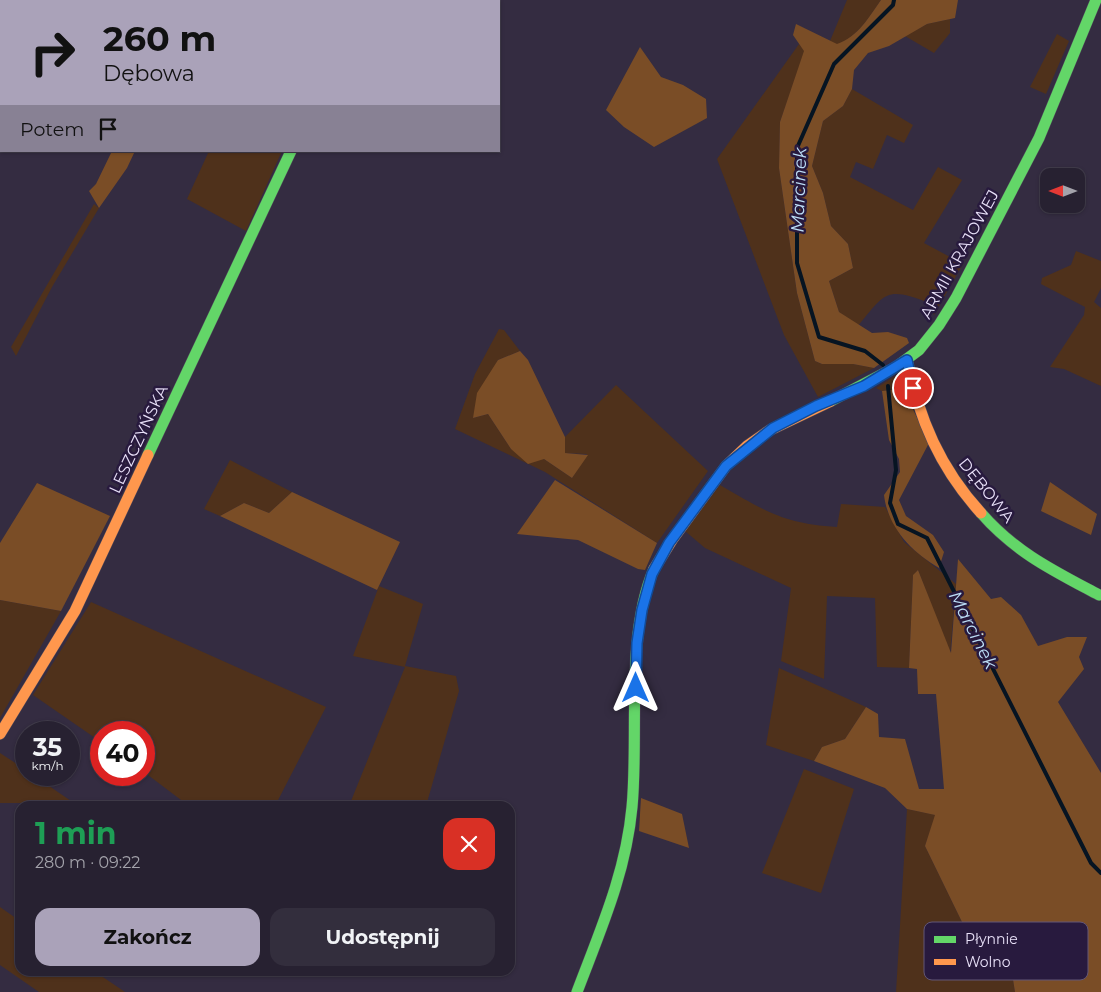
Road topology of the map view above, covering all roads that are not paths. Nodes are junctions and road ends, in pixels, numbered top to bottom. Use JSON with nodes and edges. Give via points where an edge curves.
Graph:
{"nodes":[{"id":1,"x":1096,"y":0,"type":"edge"},
{"id":2,"x":291,"y":152,"type":"edge"},
{"id":3,"x":907,"y":360,"type":"junction"},
{"id":4,"x":1099,"y":595,"type":"dead end"},
{"id":5,"x":0,"y":734,"type":"edge"},
{"id":6,"x":577,"y":992,"type":"edge"}],
"edges":[{"from":1,"to":3,"type":"street","name":"ARMII KRAJOWEJ","via":[[1039,138],[1009,197],[951,306],[921,348]]},
{"from":2,"to":5,"type":"street","name":"LESZCZYŃSKA","via":[[75,611]]},
{"from":3,"to":4,"type":"street","name":"DĘBOWA","via":[[920,414],[941,458],[965,494],[1023,553]]},
{"from":3,"to":6,"type":"street","name":"ARMII KRAJOWEJ","via":[[864,386],[773,428],[751,443],[726,466],[669,543],[652,574],[637,643],[632,801],[624,859],[614,899]]}]}
